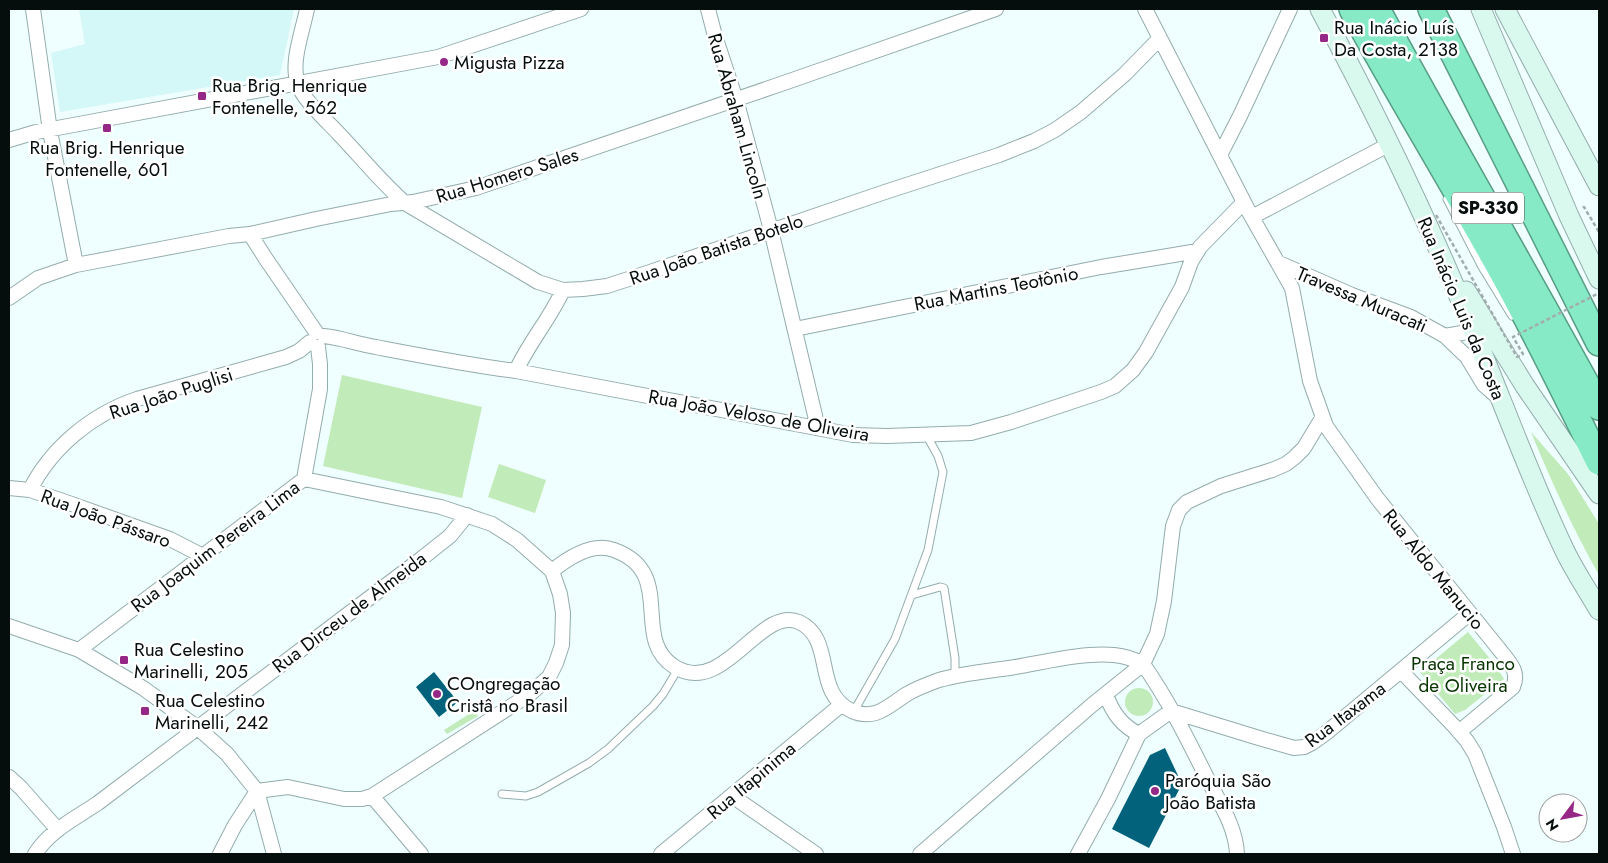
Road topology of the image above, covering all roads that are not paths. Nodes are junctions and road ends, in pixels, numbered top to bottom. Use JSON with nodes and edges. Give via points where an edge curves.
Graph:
{"nodes":[{"id":1,"x":33,"y":9,"type":"edge"},
{"id":2,"x":307,"y":9,"type":"edge"},
{"id":3,"x":582,"y":9,"type":"edge"},
{"id":4,"x":708,"y":9,"type":"edge"},
{"id":5,"x":996,"y":9,"type":"edge"},
{"id":6,"x":1145,"y":9,"type":"edge"},
{"id":7,"x":1301,"y":9,"type":"edge"},
{"id":8,"x":1320,"y":9,"type":"edge"},
{"id":9,"x":1352,"y":9,"type":"edge"},
{"id":10,"x":1377,"y":9,"type":"edge"},
{"id":11,"x":1430,"y":9,"type":"edge"},
{"id":12,"x":1481,"y":9,"type":"edge"},
{"id":13,"x":1505,"y":9,"type":"edge"},
{"id":14,"x":1288,"y":13,"type":"edge"},
{"id":15,"x":1160,"y":38,"type":"junction"},
{"id":16,"x":298,"y":84,"type":"junction"},
{"id":17,"x":736,"y":99,"type":"junction"},
{"id":18,"x":50,"y":130,"type":"junction"},
{"id":19,"x":9,"y":140,"type":"edge"},
{"id":20,"x":1390,"y":144,"type":"junction"},
{"id":21,"x":1220,"y":155,"type":"junction"},
{"id":22,"x":1599,"y":186,"type":"edge"},
{"id":23,"x":1444,"y":192,"type":"dead end"},
{"id":24,"x":405,"y":202,"type":"junction"},
{"id":25,"x":1244,"y":202,"type":"junction"},
{"id":26,"x":1252,"y":217,"type":"junction"},
{"id":27,"x":770,"y":230,"type":"junction"},
{"id":28,"x":250,"y":234,"type":"junction"},
{"id":29,"x":1198,"y":251,"type":"junction"},
{"id":30,"x":1444,"y":262,"type":"junction"},
{"id":31,"x":1278,"y":263,"type":"junction"},
{"id":32,"x":76,"y":265,"type":"junction"},
{"id":33,"x":1599,"y":279,"type":"edge"},
{"id":34,"x":563,"y":290,"type":"junction"},
{"id":35,"x":9,"y":298,"type":"edge"},
{"id":36,"x":1516,"y":322,"type":"dead end"},
{"id":37,"x":795,"y":329,"type":"junction"},
{"id":38,"x":1473,"y":331,"type":"junction"},
{"id":39,"x":1444,"y":336,"type":"junction"},
{"id":40,"x":317,"y":339,"type":"junction"},
{"id":41,"x":1599,"y":343,"type":"edge"},
{"id":42,"x":516,"y":371,"type":"junction"},
{"id":43,"x":1500,"y":399,"type":"junction"},
{"id":44,"x":1599,"y":407,"type":"edge"},
{"id":45,"x":1322,"y":418,"type":"junction"},
{"id":46,"x":818,"y":428,"type":"junction"},
{"id":47,"x":927,"y":436,"type":"junction"},
{"id":48,"x":1599,"y":462,"type":"edge"},
{"id":49,"x":304,"y":479,"type":"junction"},
{"id":50,"x":9,"y":488,"type":"edge"},
{"id":51,"x":30,"y":490,"type":"junction"},
{"id":52,"x":1599,"y":494,"type":"edge"},
{"id":53,"x":467,"y":515,"type":"junction"},
{"id":54,"x":201,"y":555,"type":"junction"},
{"id":55,"x":552,"y":571,"type":"junction"},
{"id":56,"x":912,"y":595,"type":"junction"},
{"id":57,"x":1599,"y":610,"type":"edge"},
{"id":58,"x":1470,"y":613,"type":"junction"},
{"id":59,"x":9,"y":626,"type":"edge"},
{"id":60,"x":79,"y":650,"type":"junction"},
{"id":61,"x":1143,"y":664,"type":"junction"},
{"id":62,"x":678,"y":669,"type":"junction"},
{"id":63,"x":1401,"y":671,"type":"junction"},
{"id":64,"x":955,"y":677,"type":"junction"},
{"id":65,"x":1106,"y":694,"type":"junction"},
{"id":66,"x":847,"y":708,"type":"junction"},
{"id":67,"x":1171,"y":710,"type":"junction"},
{"id":68,"x":198,"y":728,"type":"junction"},
{"id":69,"x":1460,"y":732,"type":"junction"},
{"id":70,"x":1139,"y":734,"type":"junction"},
{"id":71,"x":9,"y":777,"type":"edge"},
{"id":72,"x":257,"y":791,"type":"junction"},
{"id":73,"x":502,"y":794,"type":"dead end"},
{"id":74,"x":372,"y":796,"type":"junction"},
{"id":75,"x":732,"y":796,"type":"junction"},
{"id":76,"x":58,"y":830,"type":"junction"},
{"id":77,"x":34,"y":854,"type":"edge"},
{"id":78,"x":220,"y":854,"type":"edge"},
{"id":79,"x":274,"y":854,"type":"edge"},
{"id":80,"x":421,"y":854,"type":"edge"},
{"id":81,"x":661,"y":854,"type":"edge"},
{"id":82,"x":816,"y":854,"type":"edge"},
{"id":83,"x":920,"y":854,"type":"edge"},
{"id":84,"x":1078,"y":854,"type":"edge"},
{"id":85,"x":1237,"y":854,"type":"edge"},
{"id":86,"x":1512,"y":854,"type":"edge"}],
"edges":[{"from":1,"to":18,"type":"street"},
{"from":2,"to":16,"type":"street","via":[[298,48]]},
{"from":3,"to":16,"type":"street","via":[[438,57]]},
{"from":4,"to":17,"type":"street","name":"Rua Abraham Lincoln"},
{"from":5,"to":17,"type":"street","name":"Rua Homero Sales"},
{"from":6,"to":15,"type":"street","name":"Rua Aldo Manucio"},
{"from":7,"to":14,"type":"street"},
{"from":8,"to":20,"type":"main road","name":"Rua Inácio Luis da Costa"},
{"from":9,"to":48,"type":"highway","via":[[1427,150],[1493,256]]},
{"from":10,"to":44,"type":"highway","number":"SP-330"},
{"from":11,"to":41,"type":"highway","number":"SP-330"},
{"from":12,"to":33,"type":"main road"},
{"from":13,"to":22,"type":"main road"},
{"from":14,"to":21,"type":"street"},
{"from":15,"to":21,"type":"street","name":"Rua Aldo Manucio"},
{"from":15,"to":27,"type":"street","name":"Rua João Batista Botelo","via":[[1125,74],[1080,112],[1034,141]]},
{"from":16,"to":18,"type":"street"},
{"from":16,"to":24,"type":"street","name":"Rua João Batista Botelo","via":[[318,112]]},
{"from":17,"to":24,"type":"street","name":"Rua Homero Sales","via":[[476,188]]},
{"from":17,"to":27,"type":"street","name":"Rua Abraham Lincoln"},
{"from":18,"to":19,"type":"street"},
{"from":18,"to":32,"type":"street"},
{"from":20,"to":26,"type":"street"},
{"from":20,"to":30,"type":"main road","name":"Rua Inácio Luis da Costa"},
{"from":21,"to":25,"type":"street","name":"Rua Aldo Manucio"},
{"from":23,"to":36,"type":"lane","via":[[1482,267]]},
{"from":24,"to":28,"type":"street","name":"Rua Homero Sales"},
{"from":24,"to":34,"type":"street","name":"Rua João Batista Botelo","via":[[538,282]]},
{"from":25,"to":26,"type":"street","name":"Rua Aldo Manucio"},
{"from":25,"to":29,"type":"street","name":"Rua João Veloso de Oliveira"},
{"from":26,"to":31,"type":"street","name":"Rua Aldo Manucio"},
{"from":27,"to":34,"type":"street","name":"Rua João Batista Botelo","via":[[607,286]]},
{"from":27,"to":37,"type":"street","name":"Rua Abraham Lincoln"},
{"from":28,"to":32,"type":"street","name":"Rua Homero Sales"},
{"from":28,"to":40,"type":"street"},
{"from":29,"to":37,"type":"street","name":"Rua Martins Teotônio","via":[[1101,267]]},
{"from":29,"to":47,"type":"street","name":"Rua João Veloso de Oliveira","via":[[1146,352],[1133,370],[1115,386],[971,433]]},
{"from":30,"to":38,"type":"main road","name":"Rua Inácio Luis da Costa"},
{"from":30,"to":52,"type":"main road","via":[[1462,284],[1524,386]]},
{"from":31,"to":39,"type":"street","name":"Travessa Muracati","via":[[1411,317]]},
{"from":31,"to":45,"type":"street","name":"Rua Aldo Manucio","via":[[1295,296],[1310,382]]},
{"from":32,"to":35,"type":"street","name":"Rua Homero Sales","via":[[38,278]]},
{"from":34,"to":42,"type":"street"},
{"from":37,"to":46,"type":"street","name":"Rua Abraham Lincoln"},
{"from":38,"to":39,"type":"street","name":"Travessa Muracati"},
{"from":38,"to":43,"type":"main road","name":"Rua Inácio Luis da Costa"},
{"from":39,"to":43,"type":"street","name":"Travessa Muracati","via":[[1466,357],[1484,385]]},
{"from":40,"to":42,"type":"street","name":"Rua João Veloso de Oliveira","via":[[339,338]]},
{"from":40,"to":49,"type":"street","via":[[320,388]]},
{"from":40,"to":51,"type":"street","name":"Rua João Puglisi","via":[[286,357],[137,399],[100,416],[77,432],[45,464]]},
{"from":42,"to":46,"type":"street","name":"Rua João Veloso de Oliveira"},
{"from":43,"to":57,"type":"main road","name":"Rua Inácio Luis da Costa","via":[[1564,549]]},
{"from":45,"to":58,"type":"street","name":"Rua Aldo Manucio","via":[[1377,498]]},
{"from":45,"to":61,"type":"street","via":[[1304,448],[1286,464],[1221,486],[1187,502],[1179,510],[1172,526],[1157,634]]},
{"from":46,"to":47,"type":"street","name":"Rua João Veloso de Oliveira","via":[[853,435]]},
{"from":47,"to":56,"type":"lane","via":[[942,472],[928,550]]},
{"from":49,"to":53,"type":"street","name":"Rua Joaquim Pereira Lima"},
{"from":49,"to":54,"type":"street","name":"Rua Joaquim Pereira Lima"},
{"from":50,"to":51,"type":"street","name":"Rua João Pássaro"},
{"from":51,"to":54,"type":"street","name":"Rua João Pássaro","via":[[170,539]]},
{"from":53,"to":55,"type":"street","name":"Rua Joaquim Pereira Lima","via":[[492,524],[517,540]]},
{"from":53,"to":68,"type":"street","name":"Rua Dirceu de Almeida","via":[[446,539]]},
{"from":54,"to":60,"type":"street","name":"Rua Joaquim Pereira Lima"},
{"from":55,"to":62,"type":"street","via":[[584,551],[608,547],[626,554],[639,564],[647,577],[657,648],[666,662]]},
{"from":55,"to":74,"type":"street","via":[[563,613],[562,644],[549,677],[530,694]]},
{"from":56,"to":64,"type":"lane","via":[[943,587],[945,590]]},
{"from":56,"to":66,"type":"lane","via":[[895,639]]},
{"from":58,"to":63,"type":"street","name":"Rua Itaxama"},
{"from":58,"to":69,"type":"street","name":"Rua Aldo Manucio","via":[[1513,668],[1517,680],[1514,688]]},
{"from":59,"to":60,"type":"street"},
{"from":60,"to":68,"type":"street","via":[[143,688]]},
{"from":61,"to":64,"type":"street","via":[[1114,654]]},
{"from":61,"to":65,"type":"street"},
{"from":61,"to":67,"type":"street"},
{"from":62,"to":66,"type":"street","via":[[691,673],[708,671],[773,624],[786,619],[800,622],[812,632],[820,646],[834,697]]},
{"from":62,"to":73,"type":"lane","via":[[653,706],[608,749],[538,792],[526,796]]},
{"from":63,"to":67,"type":"street","name":"Rua Itaxama","via":[[1326,733],[1300,748]]},
{"from":63,"to":69,"type":"street"},
{"from":64,"to":66,"type":"street","via":[[919,688],[880,712],[867,715]]},
{"from":65,"to":70,"type":"street","via":[[1121,722]]},
{"from":65,"to":83,"type":"street"},
{"from":66,"to":75,"type":"street","name":"Rua Itapinima"},
{"from":67,"to":70,"type":"street"},
{"from":67,"to":85,"type":"street","via":[[1229,822]]},
{"from":68,"to":72,"type":"street","via":[[227,754]]},
{"from":68,"to":76,"type":"street","name":"Rua Dirceu de Almeida"},
{"from":69,"to":86,"type":"street","via":[[1482,767]]},
{"from":70,"to":84,"type":"street"},
{"from":71,"to":76,"type":"street"},
{"from":72,"to":74,"type":"street","via":[[288,787],[344,799]]},
{"from":72,"to":78,"type":"street"},
{"from":72,"to":79,"type":"street"},
{"from":74,"to":80,"type":"street"},
{"from":75,"to":81,"type":"street","name":"Rua Itapinima"},
{"from":75,"to":82,"type":"street"},
{"from":76,"to":77,"type":"street","name":"Rua Dirceu de Almeida"}]}
